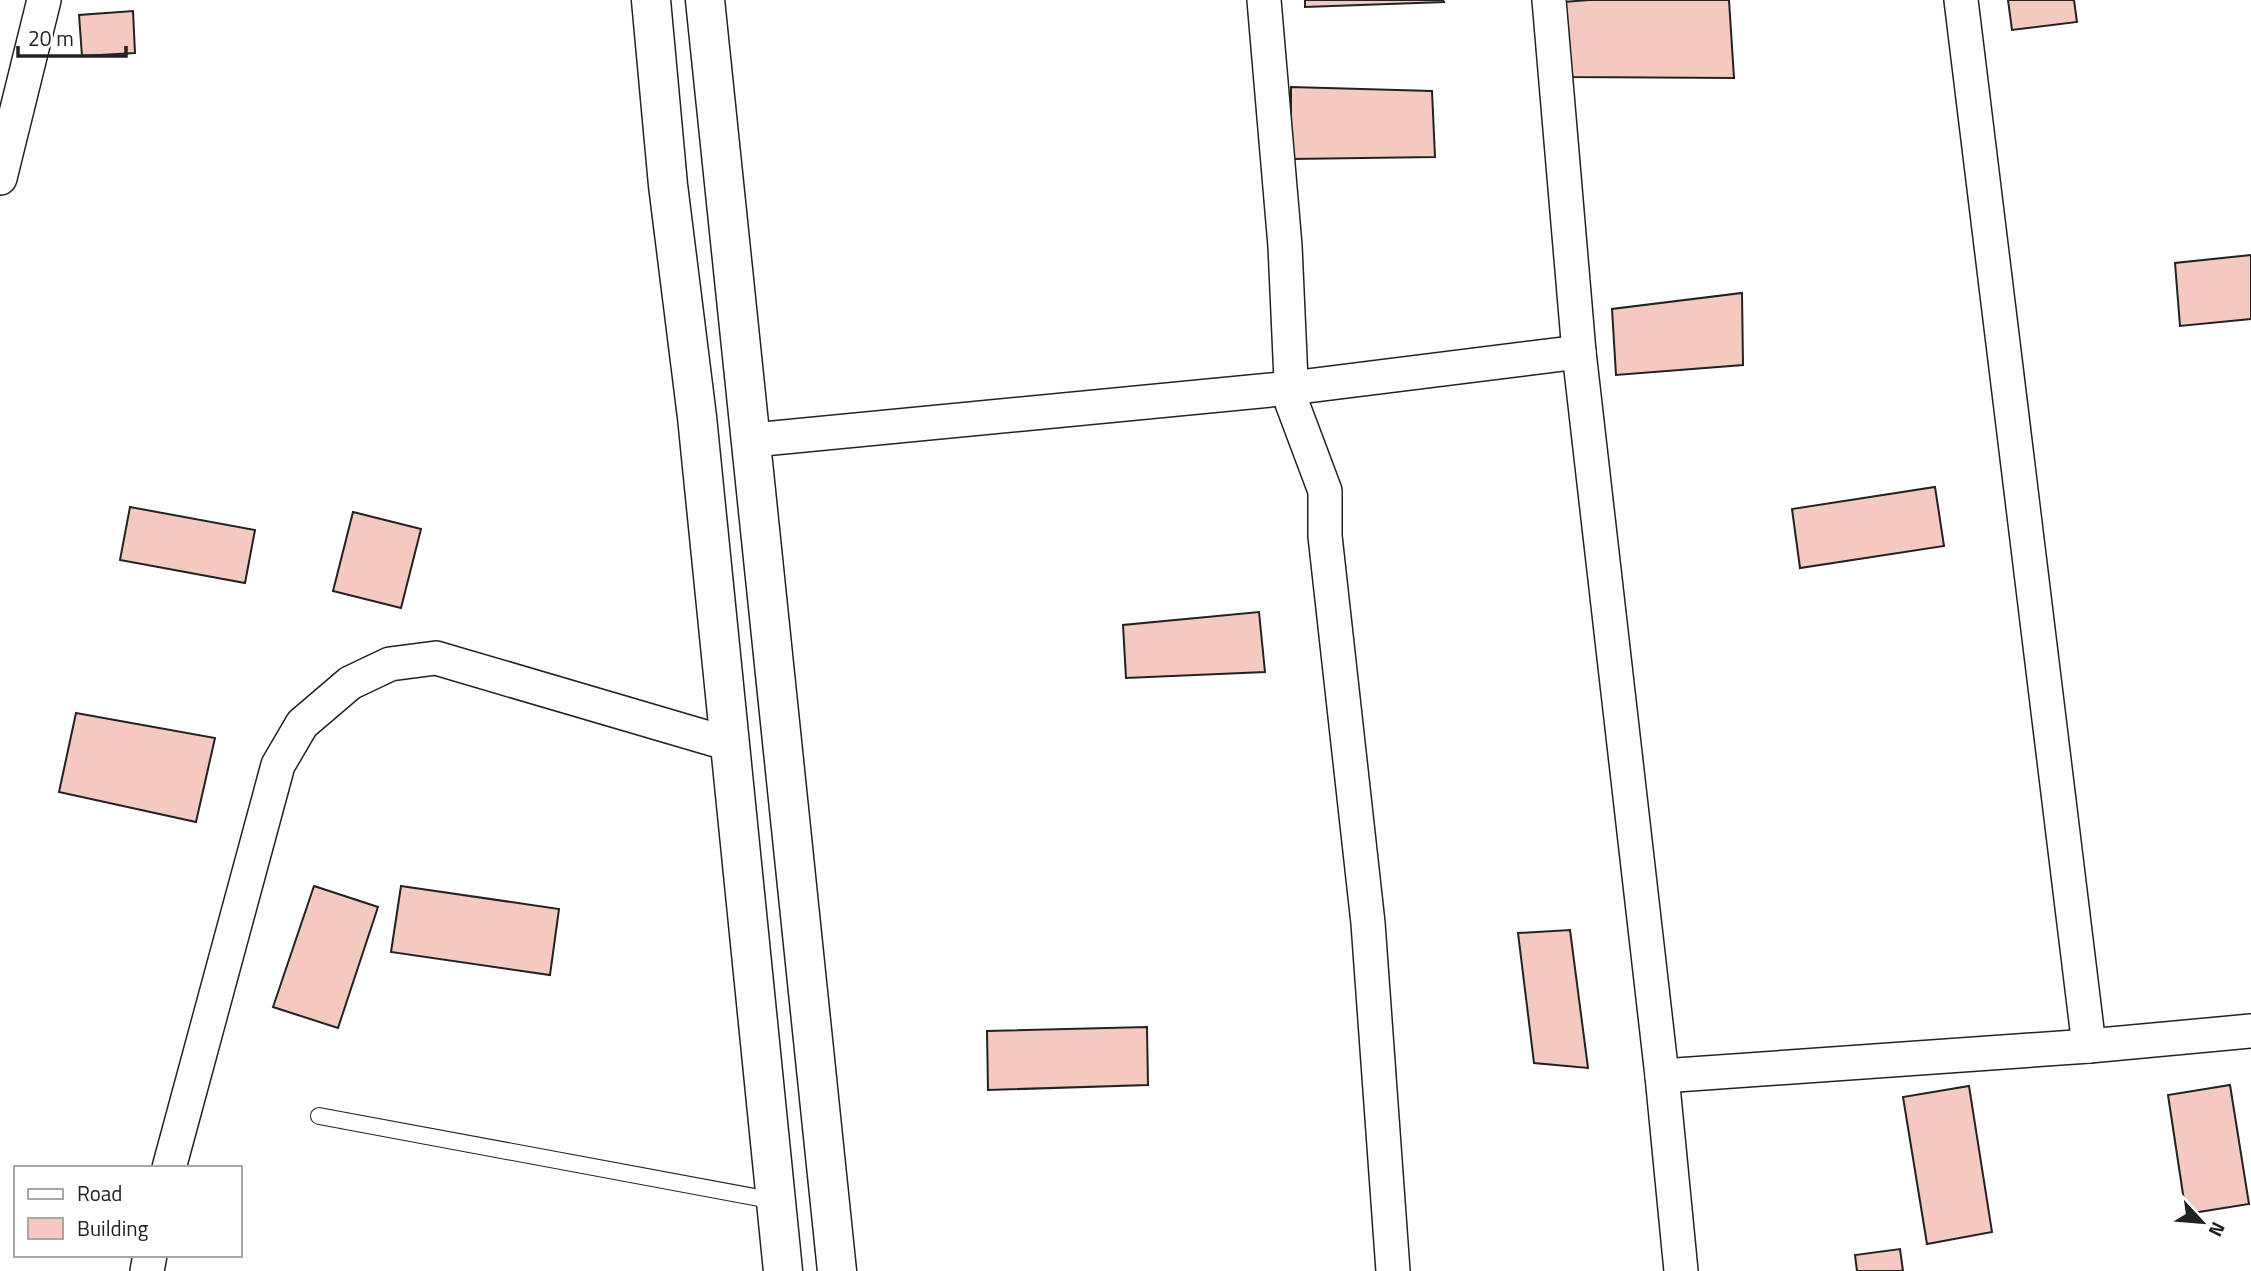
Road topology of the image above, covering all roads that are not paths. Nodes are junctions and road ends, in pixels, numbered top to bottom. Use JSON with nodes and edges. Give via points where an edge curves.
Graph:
{"nodes":[{"id":1,"x":44,"y":0,"type":"edge"},
{"id":2,"x":651,"y":0,"type":"edge"},
{"id":3,"x":705,"y":0,"type":"edge"},
{"id":4,"x":1264,"y":0,"type":"edge"},
{"id":5,"x":1549,"y":0,"type":"edge"},
{"id":6,"x":1961,"y":0,"type":"edge"},
{"id":7,"x":0,"y":178,"type":"edge"},
{"id":8,"x":1579,"y":352,"type":"junction"},
{"id":9,"x":1291,"y":388,"type":"junction"},
{"id":10,"x":753,"y":440,"type":"junction"},
{"id":11,"x":729,"y":744,"type":"junction"},
{"id":12,"x":2251,"y":1031,"type":"edge"},
{"id":13,"x":2089,"y":1046,"type":"junction"},
{"id":14,"x":1662,"y":1076,"type":"junction"},
{"id":15,"x":319,"y":1116,"type":"dead end"},
{"id":16,"x":170,"y":1166,"type":"edge"},
{"id":17,"x":776,"y":1201,"type":"junction"},
{"id":18,"x":783,"y":1271,"type":"edge"},
{"id":19,"x":837,"y":1271,"type":"edge"},
{"id":20,"x":1393,"y":1271,"type":"edge"},
{"id":21,"x":1681,"y":1271,"type":"edge"}],
"edges":[{"from":1,"to":7,"type":"street"},
{"from":2,"to":11,"type":"highway"},
{"from":3,"to":10,"type":"highway"},
{"from":4,"to":9,"type":"street","via":[[1285,246]]},
{"from":5,"to":8,"type":"street"},
{"from":6,"to":13,"type":"street"},
{"from":8,"to":9,"type":"street"},
{"from":8,"to":14,"type":"street"},
{"from":9,"to":10,"type":"street"},
{"from":9,"to":20,"type":"street","via":[[1292,403],[1325,491],[1325,536],[1368,923]]},
{"from":10,"to":19,"type":"highway"},
{"from":11,"to":16,"type":"street","via":[[436,658],[390,664],[350,683],[302,724],[278,765]]},
{"from":11,"to":17,"type":"highway"},
{"from":12,"to":13,"type":"street"},
{"from":13,"to":14,"type":"street"},
{"from":14,"to":21,"type":"street"},
{"from":15,"to":17,"type":"lane"},
{"from":17,"to":18,"type":"highway"}]}
